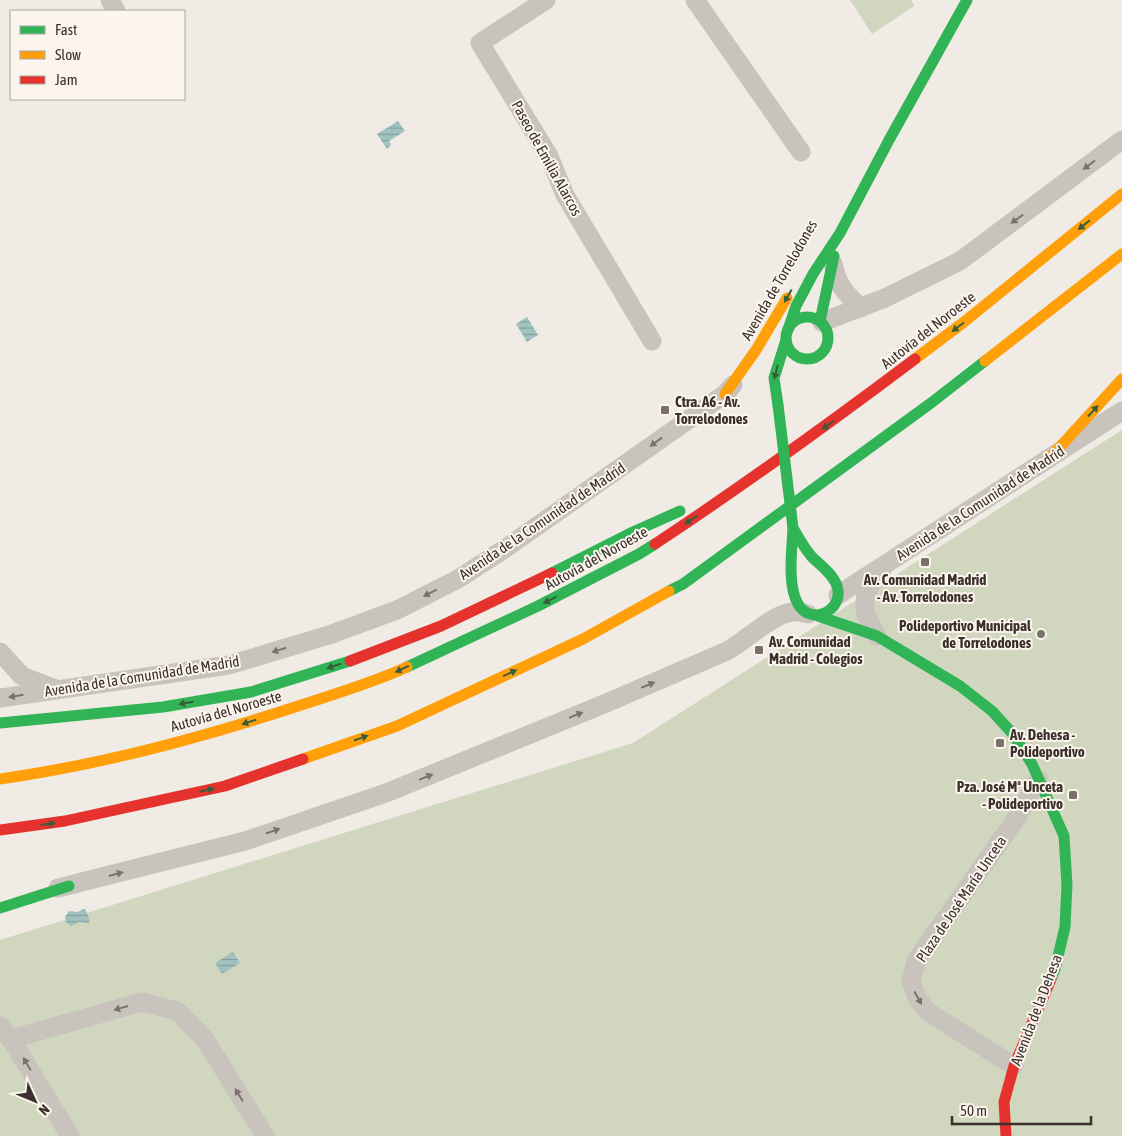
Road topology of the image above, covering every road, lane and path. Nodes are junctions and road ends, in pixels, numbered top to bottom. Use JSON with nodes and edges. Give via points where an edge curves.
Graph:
{"nodes":[{"id":1,"x":546,"y":0,"type":"edge"},
{"id":2,"x":695,"y":0,"type":"edge"},
{"id":3,"x":967,"y":0,"type":"edge"},
{"id":4,"x":1122,"y":140,"type":"edge"},
{"id":5,"x":801,"y":152,"type":"dead end"},
{"id":6,"x":865,"y":186,"type":"junction"},
{"id":7,"x":1122,"y":194,"type":"edge"},
{"id":8,"x":846,"y":200,"type":"dead end"},
{"id":9,"x":840,"y":233,"type":"junction"},
{"id":10,"x":1122,"y":254,"type":"edge"},
{"id":11,"x":832,"y":260,"type":"junction"},
{"id":12,"x":807,"y":263,"type":"dead end"},
{"id":13,"x":861,"y":308,"type":"junction"},
{"id":14,"x":821,"y":322,"type":"junction"},
{"id":15,"x":787,"y":335,"type":"junction"},
{"id":16,"x":652,"y":341,"type":"dead end"},
{"id":17,"x":807,"y":359,"type":"junction"},
{"id":18,"x":796,"y":368,"type":"dead end"},
{"id":19,"x":1122,"y":379,"type":"edge"},
{"id":20,"x":785,"y":390,"type":"dead end"},
{"id":21,"x":724,"y":394,"type":"junction"},
{"id":22,"x":778,"y":405,"type":"junction"},
{"id":23,"x":1122,"y":411,"type":"edge"},
{"id":24,"x":1048,"y":460,"type":"junction"},
{"id":25,"x":746,"y":483,"type":"junction"},
{"id":26,"x":793,"y":528,"type":"junction"},
{"id":27,"x":892,"y":560,"type":"junction"},
{"id":28,"x":845,"y":601,"type":"junction"},
{"id":29,"x":813,"y":615,"type":"junction"},
{"id":30,"x":877,"y":636,"type":"junction"},
{"id":31,"x":0,"y":653,"type":"edge"},
{"id":32,"x":57,"y":690,"type":"junction"},
{"id":33,"x":0,"y":698,"type":"edge"},
{"id":34,"x":0,"y":723,"type":"edge"},
{"id":35,"x":0,"y":779,"type":"edge"},
{"id":36,"x":1038,"y":779,"type":"junction"},
{"id":37,"x":0,"y":830,"type":"edge"},
{"id":38,"x":69,"y":886,"type":"junction"},
{"id":39,"x":0,"y":897,"type":"edge"},
{"id":40,"x":0,"y":908,"type":"edge"},
{"id":41,"x":6,"y":1032,"type":"edge"},
{"id":42,"x":1014,"y":1066,"type":"junction"},
{"id":43,"x":70,"y":1136,"type":"edge"},
{"id":44,"x":264,"y":1136,"type":"edge"},
{"id":45,"x":1006,"y":1136,"type":"edge"}],
"edges":[{"from":1,"to":16,"type":"street","name":"Paseo de Emilia Alarcos","via":[[480,43],[549,156],[566,195]]},
{"from":2,"to":5,"type":"street"},
{"from":3,"to":6,"type":"main road","name":"Avenida de Torrelodones"},
{"from":4,"to":13,"type":"street","one_way":true,"via":[[960,262]]},
{"from":6,"to":8,"type":"main road","name":"Avenida de Torrelodones"},
{"from":6,"to":9,"type":"main road","name":"Avenida de Torrelodones"},
{"from":7,"to":25,"type":"main road","name":"Autovía del Noroeste","one_way":true,"via":[[964,322]]},
{"from":9,"to":11,"type":"main road","name":"Avenida de Torrelodones"},
{"from":9,"to":15,"type":"main road","name":"Avenida de Torrelodones","via":[[796,306]]},
{"from":37,"to":10,"type":"main road","one_way":true,"via":[[65,822],[224,786],[397,726],[583,639],[683,584],[937,398]]},
{"from":11,"to":13,"type":"street","via":[[841,287]]},
{"from":11,"to":14,"type":"main road","name":"Avenida de Torrelodones"},
{"from":12,"to":21,"type":"main road","name":"Avenida de Torrelodones","one_way":true,"via":[[756,350]]},
{"from":13,"to":14,"type":"street"},
{"from":14,"to":15,"type":"main road","via":[[813,317],[796,320]]},
{"from":14,"to":17,"type":"main road","via":[[828,333],[827,346],[819,355]]},
{"from":15,"to":17,"type":"main road","via":[[788,346],[796,356]]},
{"from":15,"to":21,"type":"street","name":"Avenida de la Comunidad de Madrid"},
{"from":15,"to":22,"type":"main road","name":"Avenida de Torrelodones","one_way":true,"via":[[774,378]]},
{"from":17,"to":18,"type":"main road"},
{"from":24,"to":19,"type":"main road","one_way":true},
{"from":20,"to":22,"type":"main road"},
{"from":21,"to":32,"type":"street","name":"Avenida de la Comunidad de Madrid","one_way":true,"via":[[503,550],[398,610],[330,635],[229,665]]},
{"from":22,"to":26,"type":"main road","name":"Avenida de Torrelodones","bridge":true},
{"from":23,"to":24,"type":"street","name":"Avenida de la Comunidad de Madrid"},
{"from":24,"to":27,"type":"street","name":"Avenida de la Comunidad de Madrid"},
{"from":25,"to":34,"type":"main road","one_way":true,"via":[[633,532],[441,626],[359,658],[251,692],[163,707]]},
{"from":25,"to":35,"type":"main road","name":"Autovía del Noroeste","one_way":true,"via":[[639,554],[538,606],[380,679],[226,729],[56,771]]},
{"from":26,"to":28,"type":"main road","name":"Avenida de Torrelodones","via":[[808,552],[834,581]]},
{"from":26,"to":29,"type":"main road","name":"Avenida de Torrelodones","via":[[791,562],[796,600],[800,608]]},
{"from":27,"to":28,"type":"street","name":"Avenida de la Comunidad de Madrid"},
{"from":27,"to":30,"type":"street","via":[[871,580],[866,596],[866,614]]},
{"from":28,"to":29,"type":"main road","name":"Avenida de la Comunidad de Madrid","via":[[837,600],[830,611]]},
{"from":28,"to":30,"type":"main road","name":"Avenida de la Dehesa"},
{"from":29,"to":30,"type":"main road","name":"Avenida de la Dehesa"},
{"from":38,"to":29,"type":"street","one_way":true,"via":[[244,841],[386,793],[727,651],[781,615],[792,612]]},
{"from":30,"to":36,"type":"main road","name":"Avenida de la Dehesa","via":[[960,686],[992,711],[1012,733]]},
{"from":31,"to":32,"type":"street","via":[[22,676]]},
{"from":32,"to":33,"type":"street","name":"Avenida de la Comunidad de Madrid","one_way":true},
{"from":36,"to":42,"type":"main road","name":"Avenida de la Dehesa","via":[[1064,836],[1065,927],[1055,969]]},
{"from":36,"to":42,"type":"street","name":"Plaza de José María Unceta","one_way":true,"via":[[1018,816],[917,959],[911,981],[917,998],[928,1012]]},
{"from":38,"to":39,"type":"street"},
{"from":38,"to":40,"type":"main road"},
{"from":43,"to":41,"type":"street","one_way":true},
{"from":44,"to":41,"type":"street","one_way":true,"via":[[204,1038],[178,1011],[142,1002]]},
{"from":42,"to":45,"type":"main road","name":"Avenida de la Dehesa","via":[[1004,1102]]}]}
